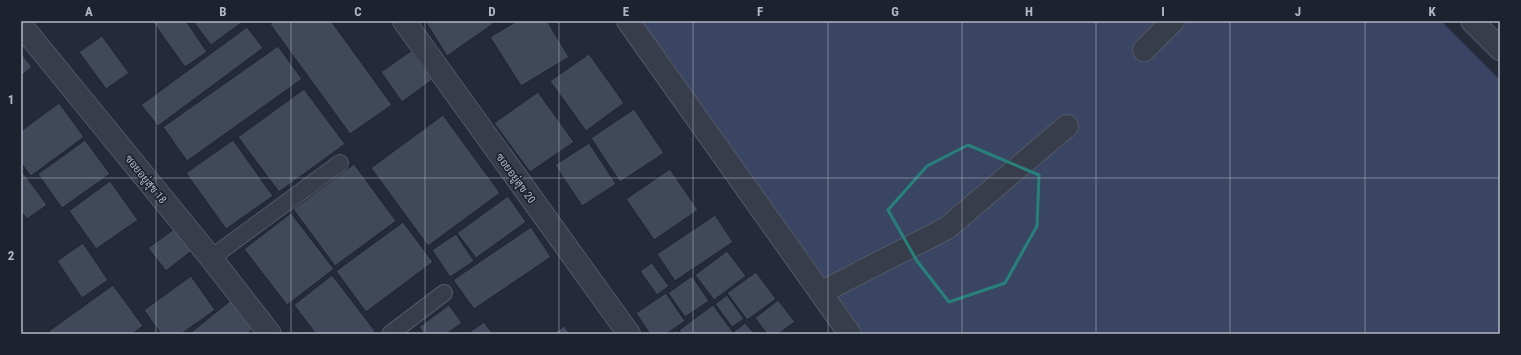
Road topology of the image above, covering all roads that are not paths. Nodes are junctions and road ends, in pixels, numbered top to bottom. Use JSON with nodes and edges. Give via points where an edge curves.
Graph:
{"nodes":[{"id":1,"x":404,"y":21,"type":"edge"},
{"id":2,"x":628,"y":21,"type":"edge"},
{"id":3,"x":1173,"y":21,"type":"edge"},
{"id":4,"x":1472,"y":21,"type":"edge"},
{"id":5,"x":21,"y":25,"type":"edge"},
{"id":6,"x":1500,"y":49,"type":"edge"},
{"id":7,"x":1144,"y":50,"type":"dead end"},
{"id":8,"x":1067,"y":126,"type":"dead end"},
{"id":9,"x":340,"y":163,"type":"dead end"},
{"id":10,"x":211,"y":258,"type":"junction"},
{"id":11,"x":822,"y":292,"type":"junction"},
{"id":12,"x":444,"y":293,"type":"dead end"},
{"id":13,"x":270,"y":334,"type":"edge"},
{"id":14,"x":390,"y":334,"type":"edge"},
{"id":15,"x":628,"y":334,"type":"edge"},
{"id":16,"x":850,"y":334,"type":"edge"}],
"edges":[{"from":1,"to":15,"type":"street","name":"ซอยอยู่สุข 20"},
{"from":2,"to":11,"type":"street"},
{"from":3,"to":7,"type":"street"},
{"from":4,"to":6,"type":"street"},
{"from":5,"to":10,"type":"street","name":"ซอยอยู่สุข 18"},
{"from":8,"to":11,"type":"street","via":[[947,228]]},
{"from":9,"to":10,"type":"lane"},
{"from":10,"to":13,"type":"street","name":"ซอยอยู่สุข 18"},
{"from":11,"to":16,"type":"street"},
{"from":12,"to":14,"type":"lane"}]}
